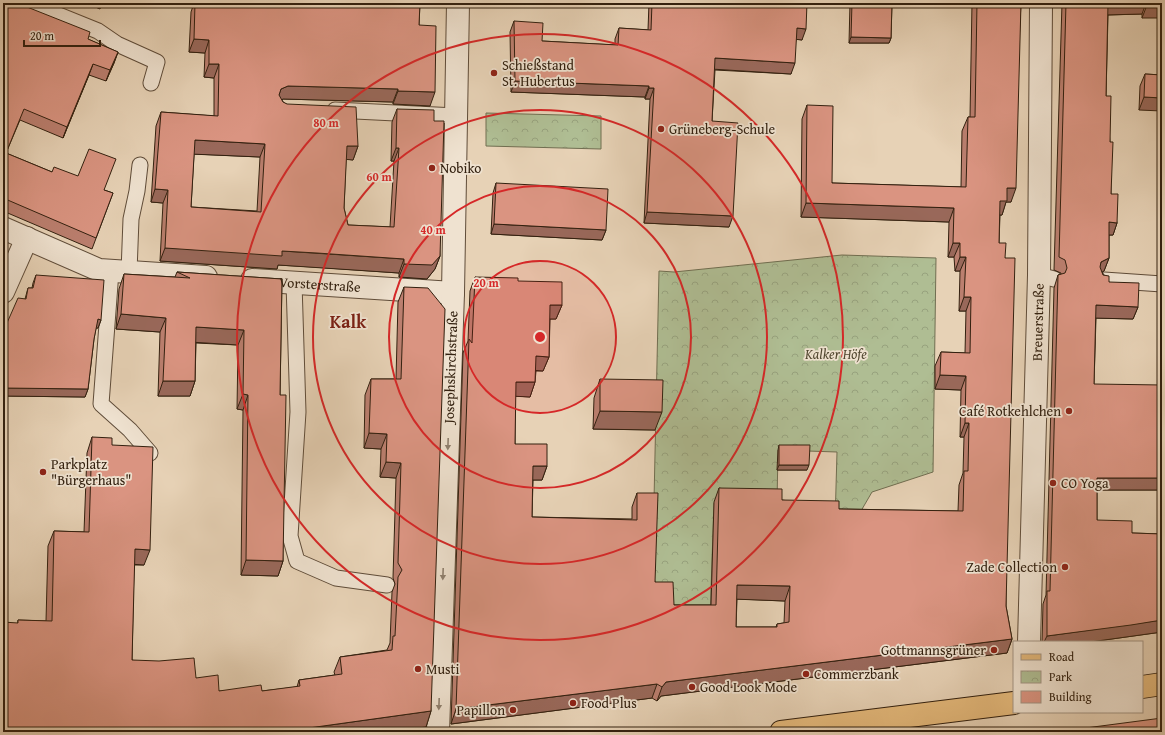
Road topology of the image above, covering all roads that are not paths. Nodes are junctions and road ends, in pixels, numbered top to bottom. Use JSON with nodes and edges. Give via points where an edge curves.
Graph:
{"nodes":[{"id":1,"x":29,"y":3,"type":"edge"},
{"id":2,"x":451,"y":3,"type":"edge"},
{"id":3,"x":458,"y":3,"type":"edge"},
{"id":4,"x":1041,"y":3,"type":"edge"},
{"id":5,"x":151,"y":83,"type":"dead end"},
{"id":6,"x":322,"y":109,"type":"edge"},
{"id":7,"x":456,"y":116,"type":"junction"},
{"id":8,"x":140,"y":165,"type":"dead end"},
{"id":9,"x":3,"y":228,"type":"edge"},
{"id":10,"x":27,"y":238,"type":"junction"},
{"id":11,"x":120,"y":272,"type":"junction"},
{"id":12,"x":1104,"y":280,"type":"edge"},
{"id":13,"x":294,"y":283,"type":"junction"},
{"id":14,"x":1162,"y":284,"type":"edge"},
{"id":15,"x":3,"y":292,"type":"edge"},
{"id":16,"x":453,"y":293,"type":"junction"},
{"id":17,"x":150,"y":453,"type":"edge"},
{"id":18,"x":387,"y":585,"type":"dead end"},
{"id":19,"x":1029,"y":641,"type":"edge"},
{"id":20,"x":1162,"y":684,"type":"edge"},
{"id":21,"x":1143,"y":687,"type":"edge"},
{"id":22,"x":1013,"y":703,"type":"edge"},
{"id":23,"x":790,"y":731,"type":"edge"},
{"id":24,"x":438,"y":732,"type":"edge"}],
"edges":[{"from":1,"to":5,"type":"lane","via":[[98,31],[117,44],[157,62]]},
{"from":2,"to":3,"type":"lane"},
{"from":3,"to":7,"type":"street","name":"Josephskirchstraße"},
{"from":4,"to":19,"type":"street","name":"Breuerstraße","via":[[1046,277]]},
{"from":6,"to":7,"type":"lane"},
{"from":7,"to":16,"type":"street","name":"Josephskirchstraße"},
{"from":8,"to":11,"type":"lane"},
{"from":9,"to":10,"type":"street","name":"Vorsterstraße"},
{"from":10,"to":11,"type":"street","name":"Vorsterstraße","via":[[99,270]]},
{"from":10,"to":15,"type":"street"},
{"from":11,"to":13,"type":"street","name":"Vorsterstraße"},
{"from":11,"to":17,"type":"lane","via":[[101,404],[130,430]]},
{"from":12,"to":14,"type":"lane"},
{"from":13,"to":16,"type":"street","name":"Vorsterstraße"},
{"from":13,"to":18,"type":"lane","via":[[298,412],[290,536],[297,561],[336,578]]},
{"from":16,"to":24,"type":"street","name":"Josephskirchstraße","one_way":true},
{"from":20,"to":21,"type":"main road"},
{"from":22,"to":23,"type":"main road"}]}
